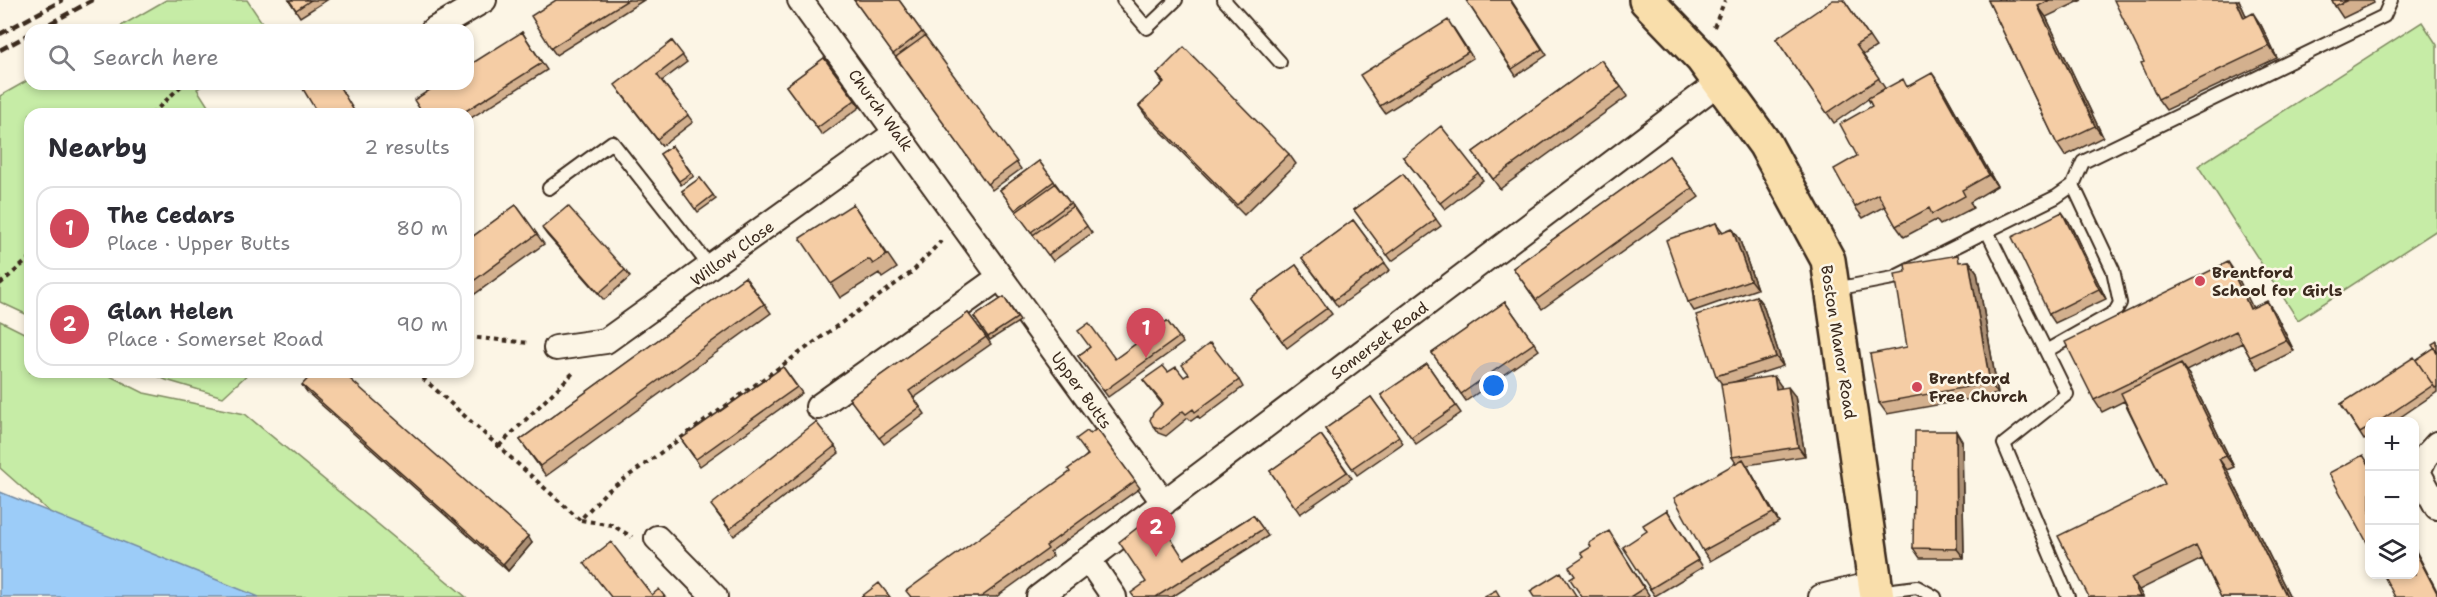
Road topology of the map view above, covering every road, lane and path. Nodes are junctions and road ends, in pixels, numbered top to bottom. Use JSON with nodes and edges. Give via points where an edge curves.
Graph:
{"nodes":[{"id":1,"x":484,"y":0,"type":"edge"},
{"id":2,"x":800,"y":0,"type":"edge"},
{"id":3,"x":1123,"y":0,"type":"edge"},
{"id":4,"x":1176,"y":0,"type":"edge"},
{"id":5,"x":1224,"y":0,"type":"edge"},
{"id":6,"x":1646,"y":0,"type":"edge"},
{"id":7,"x":2391,"y":0,"type":"edge"},
{"id":8,"x":444,"y":24,"type":"edge"},
{"id":9,"x":1280,"y":62,"type":"dead end"},
{"id":10,"x":1719,"y":83,"type":"junction"},
{"id":11,"x":177,"y":90,"type":"edge"},
{"id":12,"x":158,"y":108,"type":"edge"},
{"id":13,"x":897,"y":132,"type":"junction"},
{"id":14,"x":2073,"y":185,"type":"junction"},
{"id":15,"x":549,"y":188,"type":"dead end"},
{"id":16,"x":961,"y":221,"type":"junction"},
{"id":17,"x":1987,"y":231,"type":"junction"},
{"id":18,"x":24,"y":263,"type":"edge"},
{"id":19,"x":711,"y":268,"type":"junction"},
{"id":20,"x":1000,"y":277,"type":"junction"},
{"id":21,"x":0,"y":284,"type":"edge"},
{"id":22,"x":1832,"y":290,"type":"junction"},
{"id":23,"x":474,"y":338,"type":"edge"},
{"id":24,"x":606,"y":341,"type":"junction"},
{"id":25,"x":556,"y":348,"type":"joint"},
{"id":26,"x":2046,"y":351,"type":"junction"},
{"id":27,"x":423,"y":378,"type":"edge"},
{"id":28,"x":818,"y":407,"type":"dead end"},
{"id":29,"x":2437,"y":444,"type":"edge"},
{"id":30,"x":499,"y":446,"type":"junction"},
{"id":31,"x":1164,"y":503,"type":"junction"},
{"id":32,"x":2437,"y":507,"type":"edge"},
{"id":33,"x":580,"y":520,"type":"junction"},
{"id":34,"x":657,"y":538,"type":"joint"},
{"id":35,"x":1088,"y":559,"type":"junction"},
{"id":36,"x":1876,"y":591,"type":"edge"},
{"id":37,"x":715,"y":597,"type":"edge"},
{"id":38,"x":1039,"y":597,"type":"edge"},
{"id":39,"x":1114,"y":597,"type":"edge"},
{"id":40,"x":1821,"y":597,"type":"edge"},
{"id":41,"x":1935,"y":597,"type":"edge"},
{"id":42,"x":2068,"y":597,"type":"edge"}],
"edges":[{"from":1,"to":8,"type":"street"},
{"from":2,"to":13,"type":"street","name":"Church Walk"},
{"from":3,"to":4,"type":"lane","via":[[1147,28]]},
{"from":5,"to":9,"type":"lane"},
{"from":6,"to":10,"type":"main road","name":"Boston Manor Road","via":[[1702,58]]},
{"from":7,"to":14,"type":"lane","via":[[2384,16],[2083,162]]},
{"from":10,"to":22,"type":"main road","name":"Boston Manor Road","via":[[1765,144],[1828,260]]},
{"from":10,"to":31,"type":"street","name":"Somerset Road"},
{"from":11,"to":12,"type":"path"},
{"from":13,"to":16,"type":"street","name":"Church Walk"},
{"from":13,"to":19,"type":"street","name":"Willow Close"},
{"from":14,"to":17,"type":"lane"},
{"from":14,"to":26,"type":"lane","via":[[2113,270],[2120,303],[2115,312]]},
{"from":15,"to":19,"type":"lane","via":[[612,142]]},
{"from":16,"to":20,"type":"street","name":"Upper Butts"},
{"from":16,"to":33,"type":"path","via":[[912,272],[606,492]]},
{"from":17,"to":22,"type":"lane","via":[[1893,278]]},
{"from":17,"to":26,"type":"lane"},
{"from":18,"to":21,"type":"path"},
{"from":19,"to":24,"type":"street","name":"Willow Close"},
{"from":20,"to":28,"type":"street"},
{"from":20,"to":31,"type":"street","name":"Upper Butts"},
{"from":22,"to":36,"type":"main road","name":"Boston Manor Road"},
{"from":23,"to":25,"type":"path"},
{"from":24,"to":25,"type":"street","name":"Willow Close"},
{"from":24,"to":30,"type":"path"},
{"from":26,"to":42,"type":"lane","via":[[2067,394],[2004,444]]},
{"from":27,"to":30,"type":"path"},
{"from":29,"to":32,"type":"street","via":[[2418,472]]},
{"from":30,"to":33,"type":"path"},
{"from":31,"to":35,"type":"street","name":"Somerset Road"},
{"from":33,"to":34,"type":"path","via":[[612,525],[628,536]]},
{"from":34,"to":37,"type":"street"},
{"from":35,"to":38,"type":"street","name":"Somerset Road"},
{"from":35,"to":39,"type":"street"},
{"from":36,"to":40,"type":"street"},
{"from":36,"to":41,"type":"lane","via":[[1917,587]]}]}
